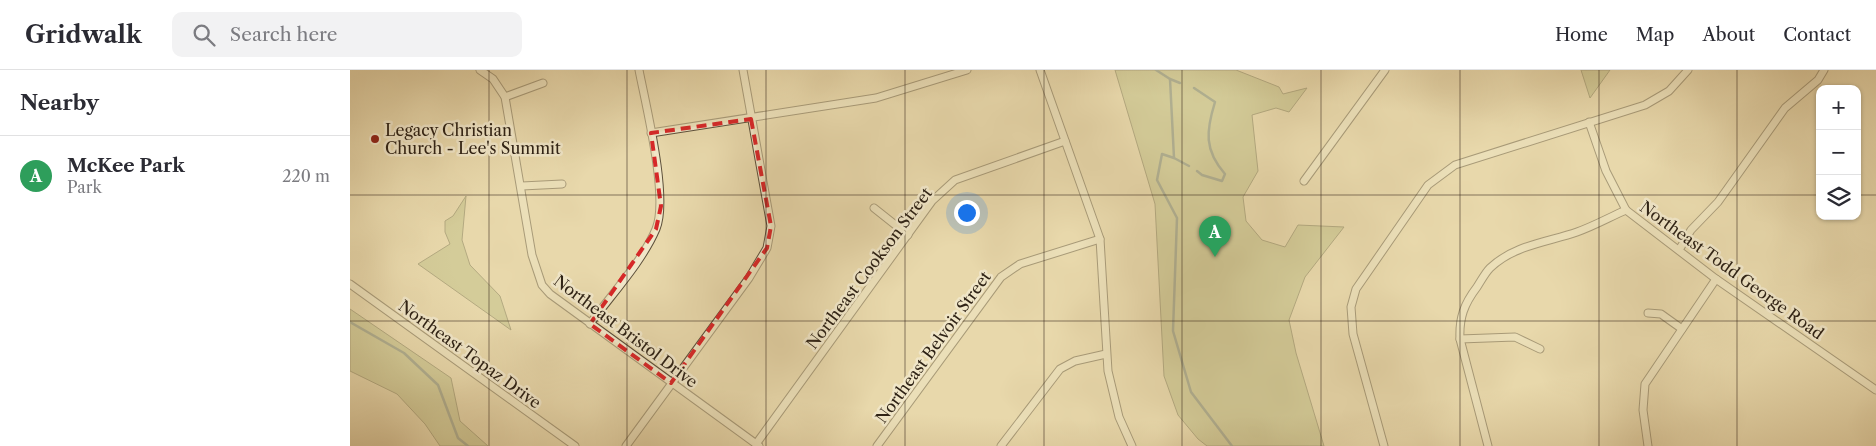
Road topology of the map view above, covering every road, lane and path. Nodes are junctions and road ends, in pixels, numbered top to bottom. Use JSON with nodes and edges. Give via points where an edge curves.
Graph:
{"nodes":[{"id":1,"x":480,"y":70,"type":"edge"},
{"id":2,"x":639,"y":70,"type":"edge"},
{"id":3,"x":743,"y":70,"type":"edge"},
{"id":4,"x":967,"y":70,"type":"edge"},
{"id":5,"x":1040,"y":70,"type":"edge"},
{"id":6,"x":1386,"y":70,"type":"edge"},
{"id":7,"x":1688,"y":70,"type":"edge"},
{"id":8,"x":1824,"y":70,"type":"edge"},
{"id":9,"x":543,"y":83,"type":"dead end"},
{"id":10,"x":506,"y":97,"type":"junction"},
{"id":11,"x":751,"y":119,"type":"junction"},
{"id":12,"x":1589,"y":122,"type":"junction"},
{"id":13,"x":652,"y":133,"type":"junction"},
{"id":14,"x":1064,"y":141,"type":"junction"},
{"id":15,"x":1304,"y":181,"type":"dead end"},
{"id":16,"x":562,"y":184,"type":"dead end"},
{"id":17,"x":522,"y":186,"type":"junction"},
{"id":18,"x":874,"y":208,"type":"dead end"},
{"id":19,"x":1626,"y":210,"type":"junction"},
{"id":20,"x":908,"y":234,"type":"junction"},
{"id":21,"x":1100,"y":239,"type":"junction"},
{"id":22,"x":1679,"y":250,"type":"junction"},
{"id":23,"x":1716,"y":279,"type":"junction"},
{"id":24,"x":350,"y":284,"type":"edge"},
{"id":25,"x":1648,"y":314,"type":"dead end"},
{"id":26,"x":590,"y":324,"type":"junction"},
{"id":27,"x":1682,"y":329,"type":"junction"},
{"id":28,"x":1460,"y":339,"type":"junction"},
{"id":29,"x":1540,"y":349,"type":"dead end"},
{"id":30,"x":1106,"y":354,"type":"junction"},
{"id":31,"x":671,"y":383,"type":"junction"},
{"id":32,"x":1876,"y":390,"type":"edge"},
{"id":33,"x":757,"y":445,"type":"edge"},
{"id":34,"x":575,"y":446,"type":"edge"},
{"id":35,"x":626,"y":446,"type":"edge"},
{"id":36,"x":877,"y":446,"type":"edge"},
{"id":37,"x":1001,"y":446,"type":"edge"},
{"id":38,"x":1132,"y":446,"type":"edge"},
{"id":39,"x":1384,"y":446,"type":"edge"},
{"id":40,"x":1488,"y":446,"type":"edge"},
{"id":41,"x":1648,"y":446,"type":"edge"}],
"edges":[{"from":1,"to":10,"type":"street","name":"Northeast Bristol Drive","via":[[493,79]]},
{"from":2,"to":13,"type":"street"},
{"from":3,"to":11,"type":"street"},
{"from":4,"to":11,"type":"street","via":[[876,98]]},
{"from":5,"to":14,"type":"street"},
{"from":6,"to":15,"type":"street"},
{"from":7,"to":12,"type":"street","via":[[1669,91],[1645,106]]},
{"from":8,"to":22,"type":"street","via":[[1818,80],[1785,108],[1718,202],[1690,230]]},
{"from":9,"to":10,"type":"street"},
{"from":10,"to":17,"type":"street","name":"Northeast Bristol Drive"},
{"from":11,"to":13,"type":"street"},
{"from":11,"to":31,"type":"street","via":[[770,226],[767,248],[749,278]]},
{"from":12,"to":19,"type":"street","name":"Northeast Todd George Road","via":[[1606,171]]},
{"from":12,"to":39,"type":"street","via":[[1455,165],[1428,185],[1356,289],[1351,307],[1353,334]]},
{"from":13,"to":26,"type":"street","via":[[661,206],[656,229],[645,250]]},
{"from":14,"to":20,"type":"street","name":"Northeast Cookson Street","via":[[955,180],[932,201]]},
{"from":14,"to":21,"type":"street"},
{"from":16,"to":17,"type":"street"},
{"from":17,"to":26,"type":"street","name":"Northeast Bristol Drive","via":[[532,255],[542,285]]},
{"from":18,"to":20,"type":"street"},
{"from":19,"to":22,"type":"street","name":"Northeast Todd George Road"},
{"from":19,"to":28,"type":"street","via":[[1578,232],[1514,252],[1490,268],[1463,309]]},
{"from":20,"to":33,"type":"street","name":"Northeast Cookson Street"},
{"from":21,"to":30,"type":"street"},
{"from":21,"to":36,"type":"street","name":"Northeast Belvoir Street","via":[[1020,264],[1002,277]]},
{"from":22,"to":23,"type":"street","name":"Northeast Todd George Road"},
{"from":23,"to":27,"type":"street"},
{"from":23,"to":32,"type":"street","name":"Northeast Todd George Road"},
{"from":24,"to":34,"type":"street","name":"Northeast Topaz Drive"},
{"from":25,"to":27,"type":"street","via":[[1661,314]]},
{"from":26,"to":31,"type":"street","name":"Northeast Bristol Drive"},
{"from":27,"to":41,"type":"street","via":[[1646,384],[1642,410]]},
{"from":28,"to":29,"type":"street","via":[[1515,337]]},
{"from":28,"to":40,"type":"street"},
{"from":30,"to":37,"type":"street","via":[[1060,368]]},
{"from":30,"to":38,"type":"street","via":[[1111,389]]},
{"from":31,"to":33,"type":"street","name":"Northeast Bristol Drive"},
{"from":31,"to":35,"type":"street"}]}
